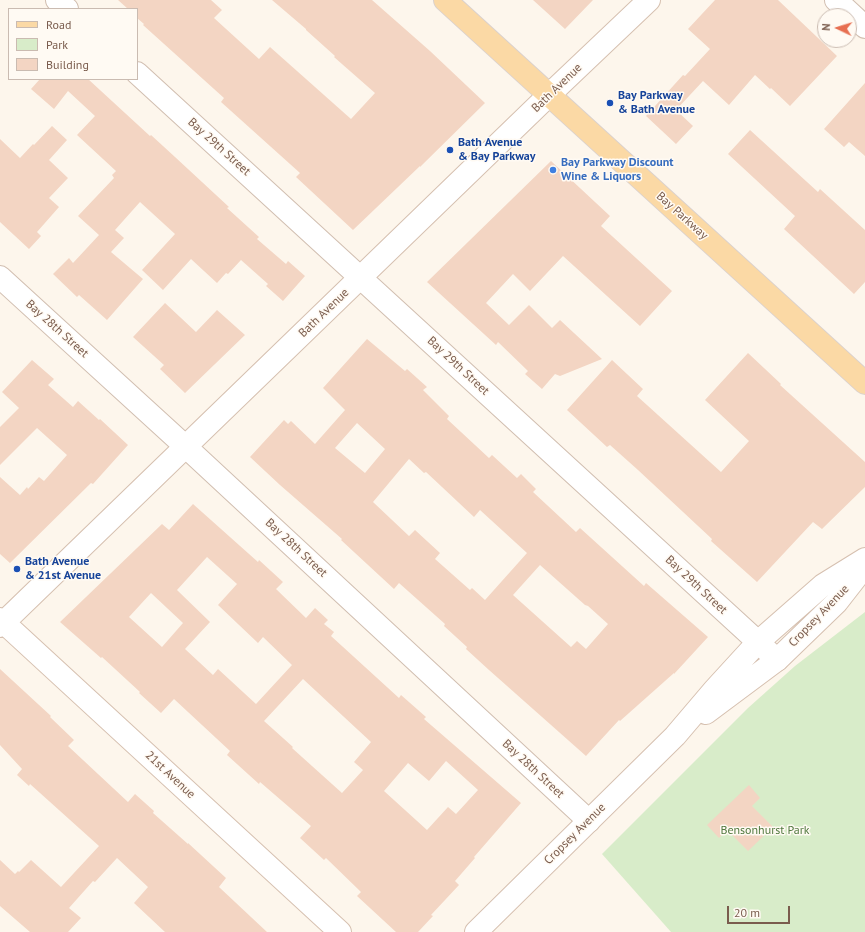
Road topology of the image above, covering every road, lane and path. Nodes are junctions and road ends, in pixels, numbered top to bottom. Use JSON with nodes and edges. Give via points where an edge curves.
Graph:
{"nodes":[{"id":1,"x":57,"y":0,"type":"edge"},
{"id":2,"x":445,"y":0,"type":"edge"},
{"id":3,"x":649,"y":0,"type":"edge"},
{"id":4,"x":836,"y":0,"type":"edge"},
{"id":5,"x":66,"y":8,"type":"edge"},
{"id":6,"x":865,"y":27,"type":"edge"},
{"id":7,"x":138,"y":74,"type":"edge"},
{"id":8,"x":549,"y":95,"type":"junction"},
{"id":9,"x":0,"y":277,"type":"edge"},
{"id":10,"x":361,"y":278,"type":"junction"},
{"id":11,"x":865,"y":383,"type":"edge"},
{"id":12,"x":186,"y":446,"type":"junction"},
{"id":13,"x":865,"y":559,"type":"edge"},
{"id":14,"x":865,"y":566,"type":"edge"},
{"id":15,"x":1,"y":623,"type":"edge"},
{"id":16,"x":758,"y":642,"type":"junction"},
{"id":17,"x":777,"y":660,"type":"junction"},
{"id":18,"x":675,"y":736,"type":"junction"},
{"id":19,"x":589,"y":821,"type":"junction"},
{"id":20,"x":340,"y":932,"type":"edge"},
{"id":21,"x":476,"y":932,"type":"edge"}],
"edges":[{"from":1,"to":5,"type":"street"},
{"from":2,"to":8,"type":"main road","name":"Bay Parkway"},
{"from":3,"to":8,"type":"street","name":"Bath Avenue"},
{"from":4,"to":6,"type":"street"},
{"from":7,"to":10,"type":"street","name":"Bay 29th Street"},
{"from":8,"to":10,"type":"street","name":"Bath Avenue"},
{"from":8,"to":11,"type":"main road","name":"Bay Parkway"},
{"from":9,"to":12,"type":"street","name":"Bay 28th Street"},
{"from":10,"to":12,"type":"street","name":"Bath Avenue"},
{"from":10,"to":16,"type":"street","name":"Bay 29th Street"},
{"from":12,"to":15,"type":"street","name":"Bath Avenue"},
{"from":12,"to":19,"type":"street","name":"Bay 28th Street"},
{"from":13,"to":16,"type":"street","name":"Cropsey Avenue","via":[[823,585]]},
{"from":14,"to":17,"type":"street","name":"Cropsey Avenue","via":[[837,602]]},
{"from":15,"to":20,"type":"street","name":"21st Avenue"},
{"from":16,"to":17,"type":"street","name":"Bay 29th Street"},
{"from":16,"to":18,"type":"street","name":"Cropsey Avenue"},
{"from":17,"to":18,"type":"street","name":"Cropsey Avenue"},
{"from":18,"to":19,"type":"street","name":"Cropsey Avenue"},
{"from":19,"to":21,"type":"street","name":"Cropsey Avenue"}]}
